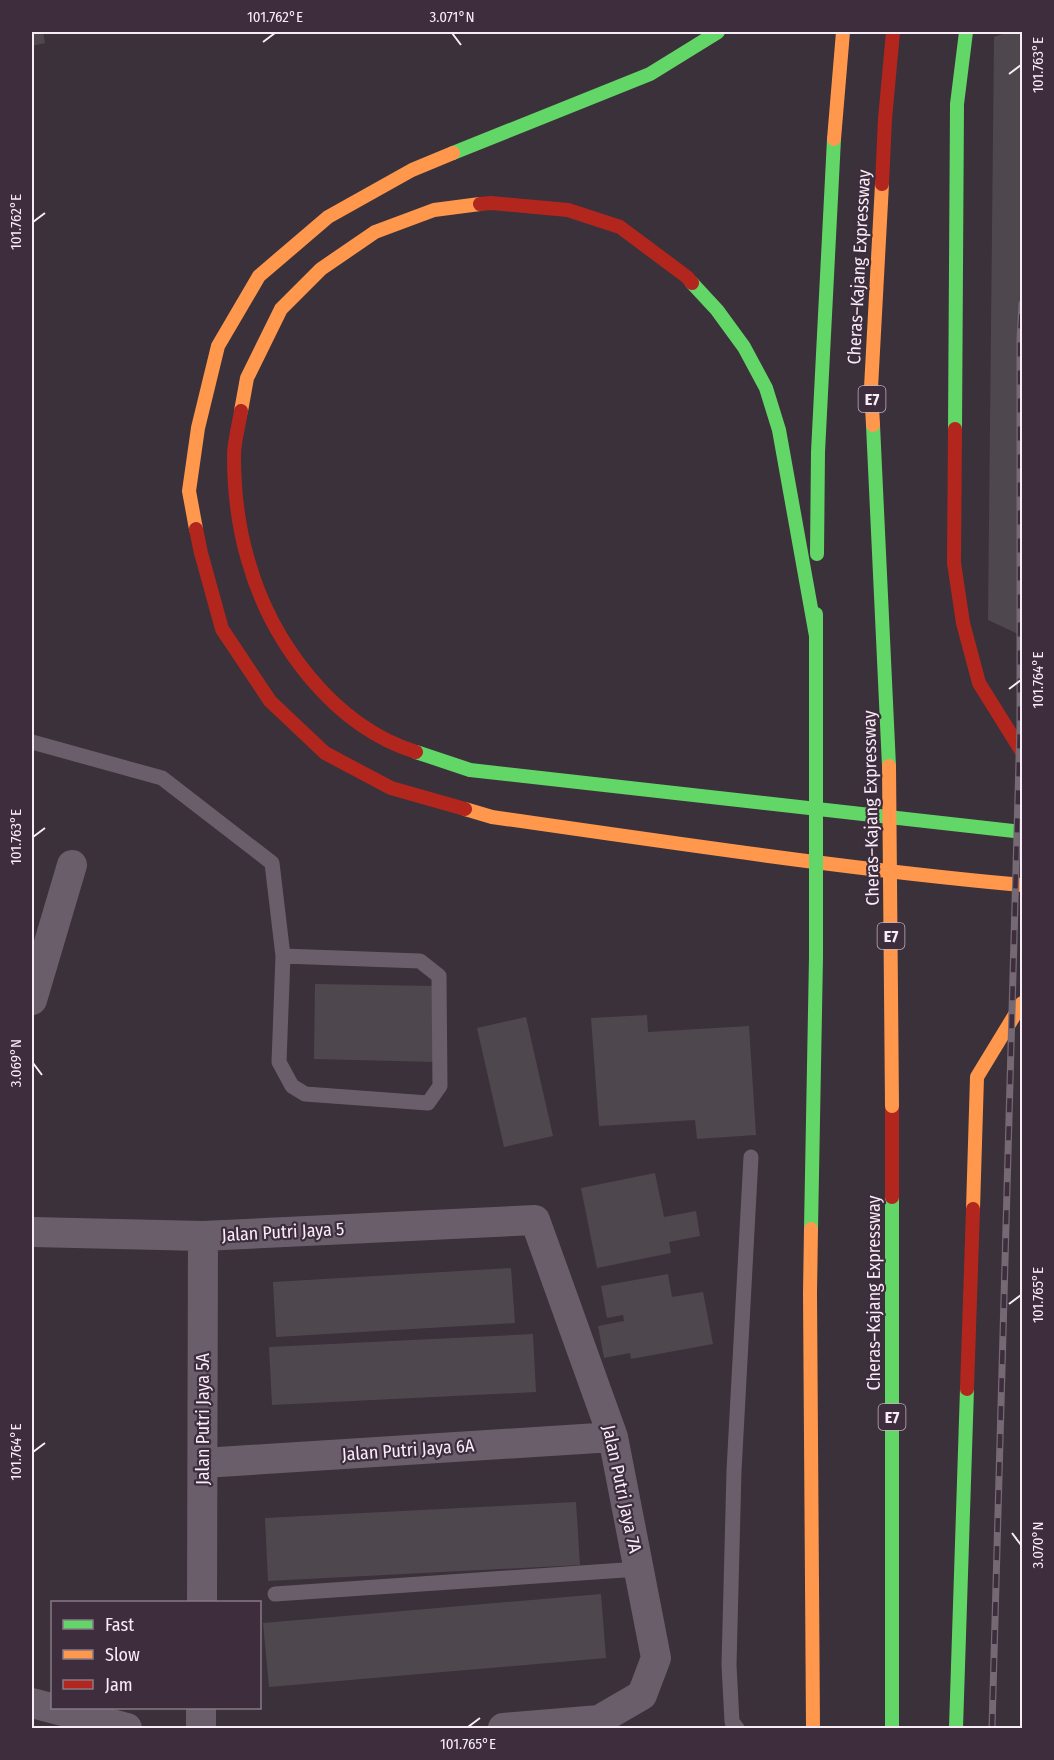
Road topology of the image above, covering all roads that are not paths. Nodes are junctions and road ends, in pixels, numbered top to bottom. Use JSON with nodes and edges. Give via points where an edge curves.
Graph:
{"nodes":[{"id":1,"x":718,"y":32,"type":"edge"},
{"id":2,"x":843,"y":32,"type":"edge"},
{"id":3,"x":893,"y":32,"type":"edge"},
{"id":4,"x":966,"y":32,"type":"edge"},
{"id":5,"x":816,"y":636,"type":"junction"},
{"id":6,"x":32,"y":742,"type":"edge"},
{"id":7,"x":1023,"y":752,"type":"edge"},
{"id":8,"x":1023,"y":832,"type":"edge"},
{"id":9,"x":72,"y":865,"type":"dead end"},
{"id":10,"x":1023,"y":885,"type":"edge"},
{"id":11,"x":283,"y":956,"type":"junction"},
{"id":12,"x":32,"y":1000,"type":"edge"},
{"id":13,"x":1023,"y":1003,"type":"edge"},
{"id":14,"x":751,"y":1157,"type":"dead end"},
{"id":15,"x":535,"y":1220,"type":"joint"},
{"id":16,"x":32,"y":1232,"type":"edge"},
{"id":17,"x":203,"y":1236,"type":"junction"},
{"id":18,"x":613,"y":1437,"type":"junction"},
{"id":19,"x":203,"y":1463,"type":"junction"},
{"id":20,"x":639,"y":1569,"type":"junction"},
{"id":21,"x":275,"y":1594,"type":"dead end"},
{"id":22,"x":202,"y":1601,"type":"edge"},
{"id":23,"x":32,"y":1703,"type":"edge"},
{"id":24,"x":51,"y":1708,"type":"edge"},
{"id":25,"x":55,"y":1709,"type":"edge"},
{"id":26,"x":201,"y":1709,"type":"edge"},
{"id":27,"x":127,"y":1728,"type":"edge"},
{"id":28,"x":201,"y":1728,"type":"edge"},
{"id":29,"x":503,"y":1728,"type":"edge"},
{"id":30,"x":738,"y":1728,"type":"edge"},
{"id":31,"x":813,"y":1728,"type":"edge"},
{"id":32,"x":892,"y":1728,"type":"edge"},
{"id":33,"x":956,"y":1728,"type":"edge"}],
"edges":[{"from":1,"to":10,"type":"highway","via":[[650,74],[412,170],[328,217],[259,276],[218,346],[198,428],[189,491],[222,629],[270,701],[286,716],[326,753],[392,788],[492,817],[749,853]]},
{"from":2,"to":5,"type":"highway","name":"Cheras–Kajang Expressway","via":[[835,110],[818,452]]},
{"from":3,"to":32,"type":"highway","name":"Cheras–Kajang Expressway","number":"E7","bridge":true,"via":[[872,388],[890,766]]},
{"from":4,"to":7,"type":"highway","via":[[957,104],[954,563],[963,623],[979,683]]},
{"from":5,"to":8,"type":"highway","via":[[779,430],[766,388],[744,347],[717,310],[687,277],[620,227],[568,210],[491,203],[434,210],[375,232],[321,269],[281,309],[247,378],[234,453],[236,502],[248,560],[267,611],[304,672],[346,715],[396,746],[470,770]]},
{"from":5,"to":31,"type":"highway","name":"Cheras–Kajang Expressway","bridge":true,"via":[[810,1293]]},
{"from":6,"to":11,"type":"lane","via":[[162,778],[272,863]]},
{"from":9,"to":12,"type":"street"},
{"from":11,"to":11,"type":"lane","via":[[420,960],[439,976],[440,1086],[428,1103],[305,1094],[292,1086],[279,1062]]},
{"from":13,"to":33,"type":"highway","via":[[977,1077]]},
{"from":14,"to":30,"type":"lane","via":[[734,1471],[729,1665],[732,1722]]},
{"from":15,"to":17,"type":"street","name":"Jalan Putri Jaya 5"},
{"from":15,"to":18,"type":"street","name":"Jalan Putri Jaya 7A"},
{"from":16,"to":17,"type":"street","name":"Jalan Putri Jaya 5"},
{"from":17,"to":19,"type":"street","name":"Jalan Putri Jaya 5A"},
{"from":18,"to":19,"type":"street","name":"Jalan Putri Jaya 6A"},
{"from":18,"to":20,"type":"street","name":"Jalan Putri Jaya 7A"},
{"from":19,"to":22,"type":"street","name":"Jalan Putri Jaya 5A"},
{"from":20,"to":21,"type":"lane"},
{"from":20,"to":29,"type":"street","name":"Jalan Putri Jaya 7A","via":[[656,1658],[642,1695],[599,1720]]},
{"from":23,"to":24,"type":"street"},
{"from":25,"to":27,"type":"street"},
{"from":26,"to":28,"type":"street"}]}
